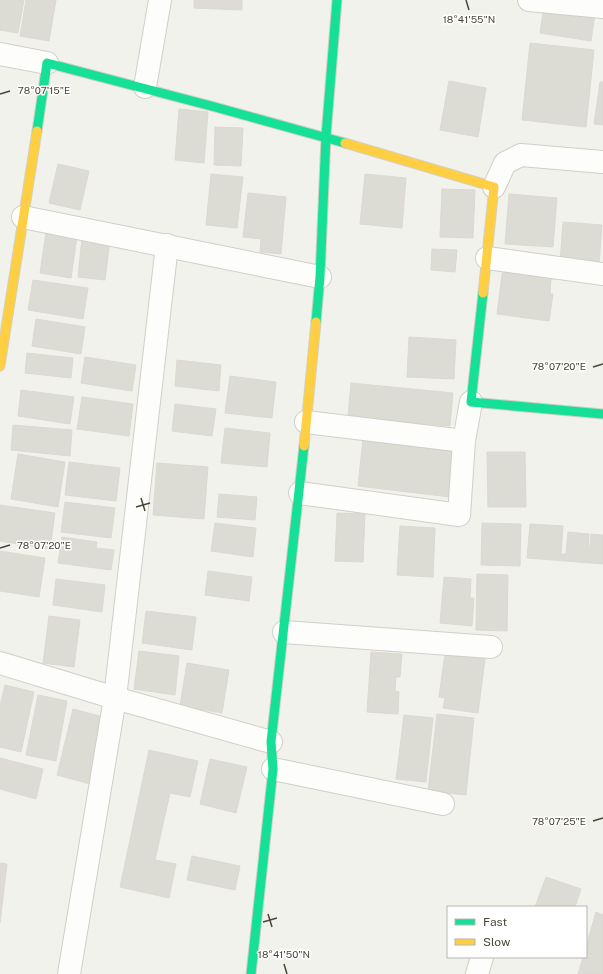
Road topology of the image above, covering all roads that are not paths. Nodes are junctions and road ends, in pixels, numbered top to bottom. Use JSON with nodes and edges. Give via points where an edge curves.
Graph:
{"nodes":[{"id":1,"x":160,"y":0,"type":"edge"},
{"id":2,"x":337,"y":0,"type":"edge"},
{"id":3,"x":529,"y":0,"type":"edge"},
{"id":4,"x":596,"y":4,"type":"edge"},
{"id":5,"x":0,"y":54,"type":"edge"},
{"id":6,"x":47,"y":63,"type":"junction"},
{"id":7,"x":145,"y":87,"type":"junction"},
{"id":8,"x":326,"y":136,"type":"junction"},
{"id":9,"x":603,"y":162,"type":"edge"},
{"id":10,"x":494,"y":187,"type":"junction"},
{"id":11,"x":23,"y":217,"type":"junction"},
{"id":12,"x":166,"y":245,"type":"junction"},
{"id":13,"x":487,"y":258,"type":"junction"},
{"id":14,"x":603,"y":274,"type":"edge"},
{"id":15,"x":320,"y":277,"type":"junction"},
{"id":16,"x":4,"y":317,"type":"edge"},
{"id":17,"x":0,"y":366,"type":"edge"},
{"id":18,"x":471,"y":402,"type":"junction"},
{"id":19,"x":603,"y":414,"type":"edge"},
{"id":20,"x":306,"y":422,"type":"junction"},
{"id":21,"x":464,"y":441,"type":"junction"},
{"id":22,"x":300,"y":493,"type":"junction"},
{"id":23,"x":284,"y":632,"type":"junction"},
{"id":24,"x":491,"y":647,"type":"dead end"},
{"id":25,"x":0,"y":663,"type":"edge"},
{"id":26,"x":115,"y":698,"type":"junction"},
{"id":27,"x":271,"y":742,"type":"junction"},
{"id":28,"x":273,"y":769,"type":"junction"},
{"id":29,"x":443,"y":804,"type":"dead end"},
{"id":30,"x":482,"y":958,"type":"edge"},
{"id":31,"x":69,"y":974,"type":"edge"},
{"id":32,"x":251,"y":974,"type":"edge"},
{"id":33,"x":477,"y":974,"type":"edge"}],
"edges":[{"from":1,"to":7,"type":"street"},
{"from":2,"to":8,"type":"street"},
{"from":3,"to":4,"type":"street"},
{"from":5,"to":6,"type":"street"},
{"from":6,"to":7,"type":"street"},
{"from":6,"to":11,"type":"street"},
{"from":7,"to":8,"type":"street"},
{"from":8,"to":10,"type":"street"},
{"from":8,"to":15,"type":"street"},
{"from":9,"to":10,"type":"street","via":[[521,155],[505,163]]},
{"from":10,"to":13,"type":"street"},
{"from":11,"to":12,"type":"street"},
{"from":11,"to":16,"type":"street"},
{"from":12,"to":15,"type":"street"},
{"from":12,"to":26,"type":"street"},
{"from":13,"to":14,"type":"street"},
{"from":13,"to":18,"type":"street"},
{"from":15,"to":20,"type":"street"},
{"from":16,"to":17,"type":"street"},
{"from":18,"to":19,"type":"street"},
{"from":18,"to":21,"type":"street"},
{"from":20,"to":21,"type":"street"},
{"from":20,"to":22,"type":"street"},
{"from":21,"to":22,"type":"street","via":[[459,515]]},
{"from":22,"to":23,"type":"street"},
{"from":23,"to":24,"type":"street"},
{"from":23,"to":27,"type":"street"},
{"from":25,"to":26,"type":"street"},
{"from":26,"to":27,"type":"street"},
{"from":26,"to":31,"type":"street"},
{"from":27,"to":28,"type":"street"},
{"from":28,"to":29,"type":"street"},
{"from":28,"to":32,"type":"street"},
{"from":30,"to":33,"type":"street"}]}
